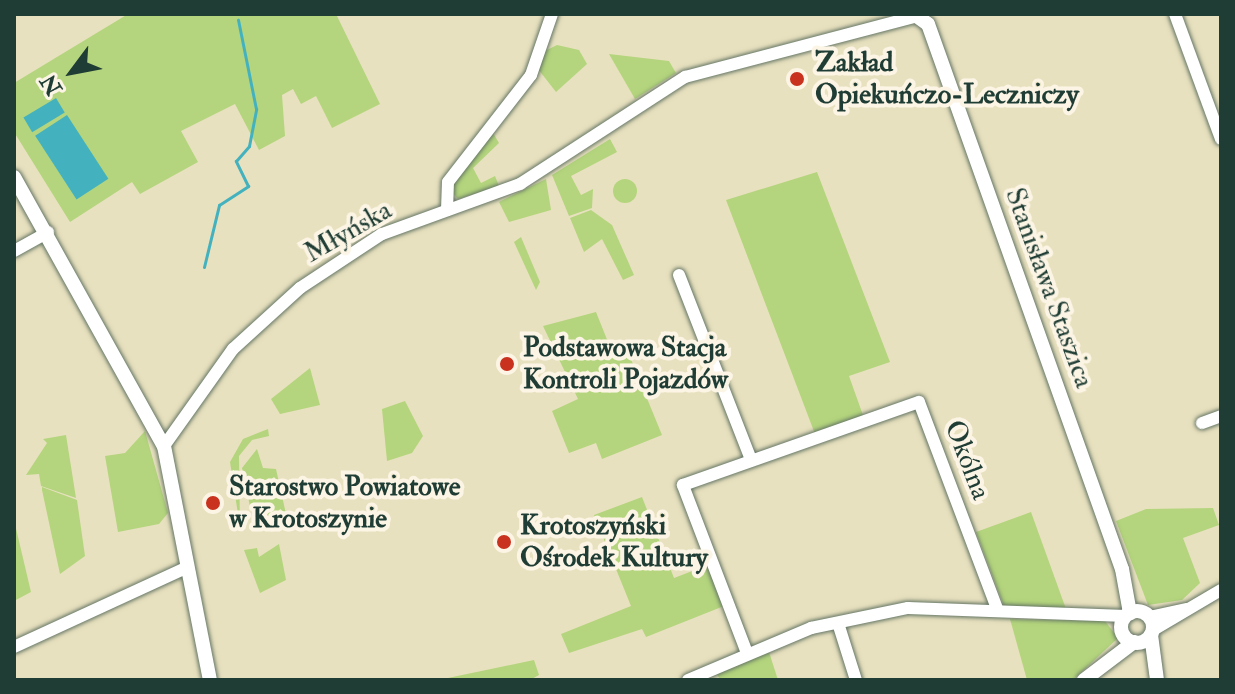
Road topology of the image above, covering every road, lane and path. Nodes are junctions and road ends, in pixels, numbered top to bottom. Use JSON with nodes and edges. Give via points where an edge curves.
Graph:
{"nodes":[{"id":1,"x":552,"y":14,"type":"edge"},
{"id":2,"x":1175,"y":14,"type":"edge"},
{"id":3,"x":914,"y":15,"type":"edge"},
{"id":4,"x":932,"y":19,"type":"edge"},
{"id":5,"x":1221,"y":139,"type":"edge"},
{"id":6,"x":14,"y":177,"type":"edge"},
{"id":7,"x":447,"y":210,"type":"junction"},
{"id":8,"x":48,"y":232,"type":"junction"},
{"id":9,"x":14,"y":251,"type":"edge"},
{"id":10,"x":679,"y":275,"type":"dead end"},
{"id":11,"x":1221,"y":416,"type":"edge"},
{"id":12,"x":1202,"y":423,"type":"dead end"},
{"id":13,"x":164,"y":446,"type":"junction"},
{"id":14,"x":751,"y":460,"type":"junction"},
{"id":15,"x":186,"y":568,"type":"junction"},
{"id":16,"x":1221,"y":590,"type":"edge"},
{"id":17,"x":998,"y":611,"type":"junction"},
{"id":18,"x":838,"y":623,"type":"junction"},
{"id":19,"x":1137,"y":627,"type":"junction"},
{"id":20,"x":14,"y":647,"type":"edge"},
{"id":21,"x":747,"y":653,"type":"junction"},
{"id":22,"x":1089,"y":677,"type":"edge"},
{"id":23,"x":210,"y":680,"type":"edge"},
{"id":24,"x":688,"y":680,"type":"edge"},
{"id":25,"x":856,"y":680,"type":"edge"},
{"id":26,"x":1155,"y":680,"type":"edge"}],
"edges":[{"from":1,"to":7,"type":"street","via":[[531,75],[448,182]]},
{"from":2,"to":5,"type":"street"},
{"from":3,"to":4,"type":"street"},
{"from":3,"to":7,"type":"street","name":"Młyńska","via":[[685,77],[520,184]]},
{"from":4,"to":19,"type":"street","name":"Stanisława Staszica","via":[[1122,569]]},
{"from":6,"to":8,"type":"street"},
{"from":7,"to":13,"type":"street","name":"Młyńska","via":[[382,234],[300,288],[233,349]]},
{"from":8,"to":9,"type":"street"},
{"from":8,"to":13,"type":"street"},
{"from":10,"to":14,"type":"street"},
{"from":11,"to":12,"type":"street"},
{"from":13,"to":15,"type":"street"},
{"from":14,"to":17,"type":"street","name":"Okólna","via":[[919,402]]},
{"from":14,"to":21,"type":"street","name":"Okólna","via":[[683,485]]},
{"from":15,"to":20,"type":"street"},
{"from":15,"to":23,"type":"street"},
{"from":16,"to":19,"type":"street","via":[[1194,607]]},
{"from":17,"to":18,"type":"street","via":[[908,608]]},
{"from":17,"to":19,"type":"street","via":[[1105,617]]},
{"from":18,"to":21,"type":"street"},
{"from":18,"to":25,"type":"street"},
{"from":19,"to":22,"type":"street"},
{"from":19,"to":26,"type":"street","name":"Stanisława Staszica"},
{"from":21,"to":24,"type":"street"}]}
